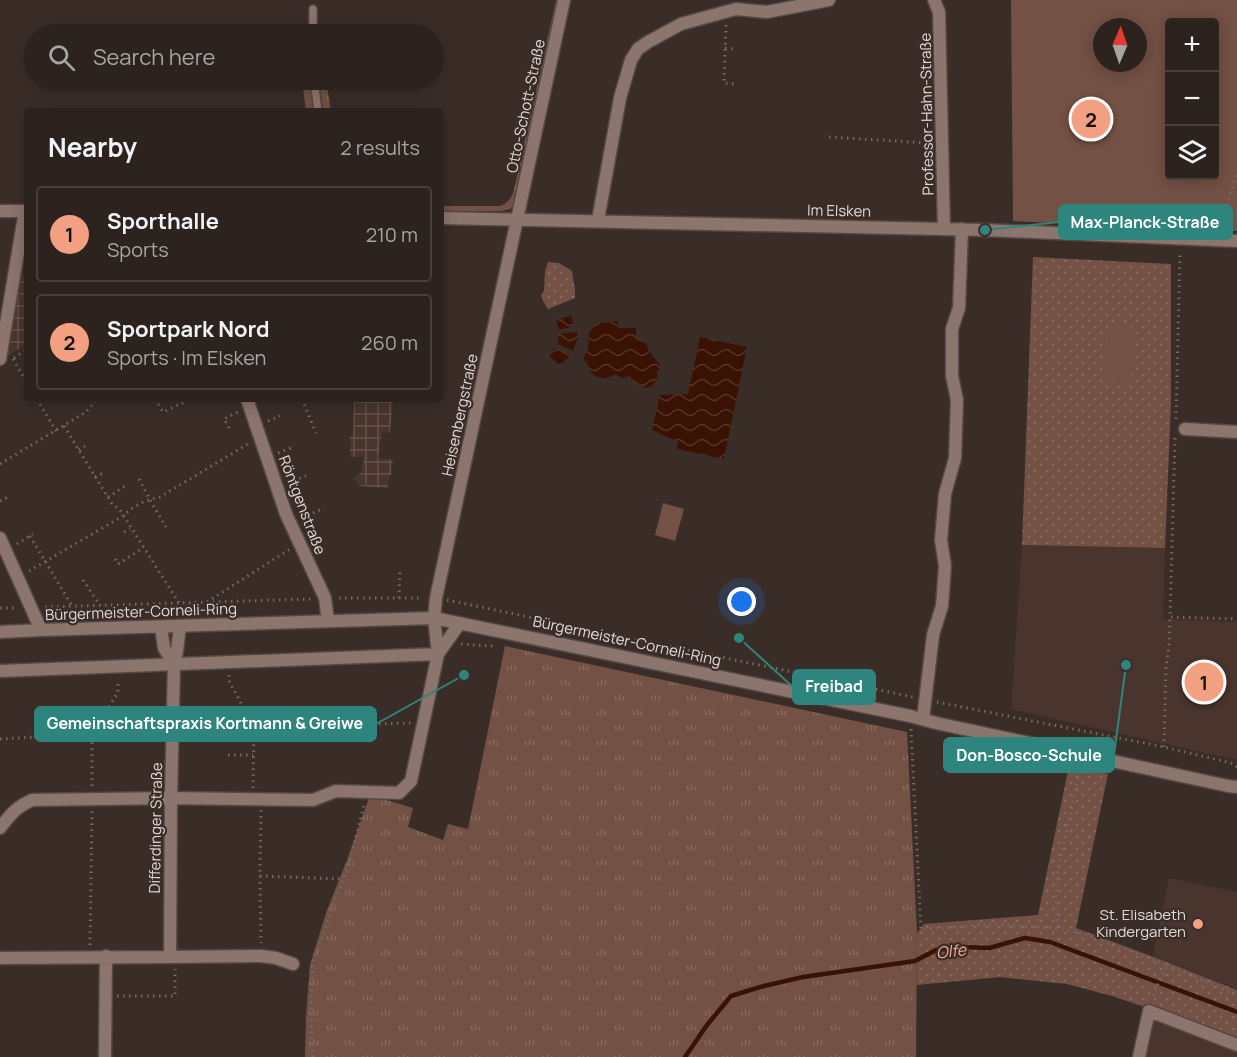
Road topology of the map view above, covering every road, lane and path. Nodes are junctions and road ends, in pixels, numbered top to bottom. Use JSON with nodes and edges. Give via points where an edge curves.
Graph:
{"nodes":[{"id":1,"x":564,"y":0,"type":"edge"},
{"id":2,"x":829,"y":0,"type":"edge"},
{"id":3,"x":934,"y":0,"type":"edge"},
{"id":4,"x":313,"y":9,"type":"dead end"},
{"id":5,"x":727,"y":11,"type":"junction"},
{"id":6,"x":313,"y":24,"type":"edge"},
{"id":7,"x":725,"y":48,"type":"junction"},
{"id":8,"x":734,"y":49,"type":"dead end"},
{"id":9,"x":738,"y":84,"type":"dead end"},
{"id":10,"x":316,"y":90,"type":"edge"},
{"id":11,"x":318,"y":108,"type":"edge"},
{"id":12,"x":829,"y":137,"type":"dead end"},
{"id":13,"x":942,"y":144,"type":"junction"},
{"id":14,"x":1237,"y":173,"type":"edge"},
{"id":15,"x":0,"y":210,"type":"edge"},
{"id":16,"x":24,"y":211,"type":"edge"},
{"id":17,"x":444,"y":218,"type":"edge"},
{"id":18,"x":517,"y":219,"type":"junction"},
{"id":19,"x":598,"y":220,"type":"junction"},
{"id":20,"x":24,"y":227,"type":"edge"},
{"id":21,"x":944,"y":229,"type":"junction"},
{"id":22,"x":962,"y":229,"type":"junction"},
{"id":23,"x":1181,"y":238,"type":"junction"},
{"id":24,"x":1223,"y":241,"type":"junction"},
{"id":25,"x":1237,"y":241,"type":"edge"},
{"id":26,"x":24,"y":352,"type":"edge"},
{"id":27,"x":7,"y":360,"type":"edge"},
{"id":28,"x":24,"y":376,"type":"edge"},
{"id":29,"x":40,"y":402,"type":"edge"},
{"id":30,"x":94,"y":402,"type":"edge"},
{"id":31,"x":157,"y":402,"type":"edge"},
{"id":32,"x":185,"y":402,"type":"edge"},
{"id":33,"x":248,"y":402,"type":"edge"},
{"id":34,"x":304,"y":402,"type":"edge"},
{"id":35,"x":64,"y":426,"type":"junction"},
{"id":36,"x":1185,"y":429,"type":"dead end"},
{"id":37,"x":56,"y":431,"type":"junction"},
{"id":38,"x":1237,"y":432,"type":"edge"},
{"id":39,"x":315,"y":433,"type":"dead end"},
{"id":40,"x":260,"y":436,"type":"junction"},
{"id":41,"x":85,"y":446,"type":"dead end"},
{"id":42,"x":79,"y":450,"type":"junction"},
{"id":43,"x":222,"y":452,"type":"dead end"},
{"id":44,"x":225,"y":458,"type":"junction"},
{"id":45,"x":0,"y":464,"type":"edge"},
{"id":46,"x":195,"y":468,"type":"dead end"},
{"id":47,"x":103,"y":473,"type":"dead end"},
{"id":48,"x":198,"y":474,"type":"junction"},
{"id":49,"x":306,"y":476,"type":"dead end"},
{"id":50,"x":95,"y":477,"type":"junction"},
{"id":51,"x":139,"y":479,"type":"dead end"},
{"id":52,"x":128,"y":484,"type":"dead end"},
{"id":53,"x":167,"y":484,"type":"dead end"},
{"id":54,"x":277,"y":487,"type":"junction"},
{"id":55,"x":171,"y":490,"type":"junction"},
{"id":56,"x":10,"y":496,"type":"dead end"},
{"id":57,"x":108,"y":497,"type":"junction"},
{"id":58,"x":150,"y":499,"type":"junction"},
{"id":59,"x":0,"y":501,"type":"edge"},
{"id":60,"x":324,"y":508,"type":"dead end"},
{"id":61,"x":123,"y":516,"type":"junction"},
{"id":62,"x":290,"y":524,"type":"junction"},
{"id":63,"x":166,"y":527,"type":"dead end"},
{"id":64,"x":130,"y":529,"type":"junction"},
{"id":65,"x":124,"y":532,"type":"dead end"},
{"id":66,"x":0,"y":538,"type":"edge"},
{"id":67,"x":149,"y":543,"type":"dead end"},
{"id":68,"x":299,"y":543,"type":"junction"},
{"id":69,"x":143,"y":548,"type":"junction"},
{"id":70,"x":6,"y":551,"type":"junction"},
{"id":71,"x":267,"y":556,"type":"dead end"},
{"id":72,"x":115,"y":560,"type":"dead end"},
{"id":73,"x":45,"y":562,"type":"junction"},
{"id":74,"x":271,"y":562,"type":"junction"},
{"id":75,"x":400,"y":568,"type":"dead end"},
{"id":76,"x":236,"y":576,"type":"dead end"},
{"id":77,"x":18,"y":577,"type":"junction"},
{"id":78,"x":171,"y":579,"type":"dead end"},
{"id":79,"x":83,"y":580,"type":"dead end"},
{"id":80,"x":165,"y":582,"type":"junction"},
{"id":81,"x":239,"y":582,"type":"junction"},
{"id":82,"x":399,"y":598,"type":"dead end"},
{"id":83,"x":207,"y":602,"type":"dead end"},
{"id":84,"x":179,"y":603,"type":"dead end"},
{"id":85,"x":100,"y":605,"type":"dead end"},
{"id":86,"x":72,"y":606,"type":"dead end"},
{"id":87,"x":1170,"y":617,"type":"junction"},
{"id":88,"x":434,"y":618,"type":"junction"},
{"id":89,"x":1237,"y":619,"type":"edge"},
{"id":90,"x":328,"y":621,"type":"junction"},
{"id":91,"x":460,"y":622,"type":"junction"},
{"id":92,"x":180,"y":626,"type":"junction"},
{"id":93,"x":161,"y":627,"type":"junction"},
{"id":94,"x":41,"y":630,"type":"junction"},
{"id":95,"x":0,"y":632,"type":"edge"},
{"id":96,"x":515,"y":634,"type":"junction"},
{"id":97,"x":438,"y":654,"type":"junction"},
{"id":98,"x":228,"y":662,"type":"junction"},
{"id":99,"x":174,"y":664,"type":"junction"},
{"id":100,"x":0,"y":671,"type":"edge"},
{"id":101,"x":224,"y":712,"type":"dead end"},
{"id":102,"x":246,"y":712,"type":"junction"},
{"id":103,"x":916,"y":717,"type":"junction"},
{"id":104,"x":425,"y":723,"type":"junction"},
{"id":105,"x":254,"y":727,"type":"junction"},
{"id":106,"x":92,"y":734,"type":"dead end"},
{"id":107,"x":0,"y":739,"type":"edge"},
{"id":108,"x":1164,"y":747,"type":"dead end"},
{"id":109,"x":1083,"y":754,"type":"junction"},
{"id":110,"x":228,"y":755,"type":"dead end"},
{"id":111,"x":254,"y":755,"type":"junction"},
{"id":112,"x":1237,"y":787,"type":"edge"},
{"id":113,"x":368,"y":792,"type":"junction"},
{"id":114,"x":171,"y":798,"type":"junction"},
{"id":115,"x":257,"y":799,"type":"junction"},
{"id":116,"x":0,"y":828,"type":"edge"},
{"id":117,"x":260,"y":876,"type":"junction"},
{"id":118,"x":343,"y":879,"type":"junction"},
{"id":119,"x":1059,"y":928,"type":"junction"},
{"id":120,"x":106,"y":956,"type":"junction"},
{"id":121,"x":261,"y":956,"type":"junction"},
{"id":122,"x":173,"y":957,"type":"junction"},
{"id":123,"x":0,"y":958,"type":"edge"},
{"id":124,"x":293,"y":964,"type":"dead end"},
{"id":125,"x":1167,"y":965,"type":"junction"},
{"id":126,"x":1154,"y":992,"type":"dead end"},
{"id":127,"x":1237,"y":995,"type":"edge"},
{"id":128,"x":106,"y":996,"type":"junction"},
{"id":129,"x":1237,"y":1045,"type":"edge"},
{"id":130,"x":105,"y":1057,"type":"edge"},
{"id":131,"x":313,"y":1057,"type":"edge"},
{"id":132,"x":1139,"y":1057,"type":"edge"}],
"edges":[{"from":1,"to":18,"type":"street","name":"Otto-Schott-Straße"},
{"from":2,"to":5,"type":"street","via":[[767,12]]},
{"from":3,"to":13,"type":"street","name":"Professor-Hahn-Straße","via":[[939,12]]},
{"from":4,"to":6,"type":"lane"},
{"from":5,"to":7,"type":"path"},
{"from":5,"to":19,"type":"street","via":[[681,24],[638,49],[620,98]]},
{"from":7,"to":8,"type":"path"},
{"from":7,"to":9,"type":"path","via":[[724,83]]},
{"from":10,"to":11,"type":"lane"},
{"from":12,"to":13,"type":"path"},
{"from":13,"to":21,"type":"street","name":"Professor-Hahn-Straße"},
{"from":14,"to":24,"type":"path","via":[[1225,211]]},
{"from":15,"to":16,"type":"street"},
{"from":17,"to":18,"type":"street","name":"Im Elsken"},
{"from":18,"to":19,"type":"street","name":"Im Elsken"},
{"from":18,"to":88,"type":"street","name":"Heisenbergstraße"},
{"from":19,"to":21,"type":"street","name":"Im Elsken"},
{"from":20,"to":27,"type":"street"},
{"from":21,"to":22,"type":"street","name":"Im Elsken"},
{"from":22,"to":23,"type":"street","name":"Im Elsken"},
{"from":22,"to":103,"type":"street","via":[[959,308],[952,329],[952,376],[957,400],[955,458],[945,494],[942,606]]},
{"from":23,"to":24,"type":"street","name":"Im Elsken"},
{"from":23,"to":87,"type":"path"},
{"from":24,"to":25,"type":"street","name":"Im Elsken"},
{"from":26,"to":27,"type":"path"},
{"from":27,"to":28,"type":"path"},
{"from":29,"to":37,"type":"path"},
{"from":30,"to":35,"type":"path"},
{"from":31,"to":32,"type":"path","via":[[163,412]]},
{"from":33,"to":40,"type":"street","name":"Röntgenstraße"},
{"from":34,"to":39,"type":"path"},
{"from":35,"to":37,"type":"path"},
{"from":35,"to":42,"type":"path"},
{"from":36,"to":38,"type":"street"},
{"from":37,"to":45,"type":"path"},
{"from":40,"to":44,"type":"path"},
{"from":40,"to":54,"type":"street","name":"Röntgenstraße"},
{"from":41,"to":42,"type":"path"},
{"from":42,"to":50,"type":"path"},
{"from":43,"to":44,"type":"path"},
{"from":44,"to":48,"type":"path"},
{"from":46,"to":48,"type":"path"},
{"from":47,"to":50,"type":"path"},
{"from":48,"to":55,"type":"path"},
{"from":49,"to":54,"type":"path"},
{"from":50,"to":57,"type":"path"},
{"from":51,"to":58,"type":"path"},
{"from":52,"to":57,"type":"path"},
{"from":53,"to":55,"type":"path"},
{"from":54,"to":62,"type":"street","name":"Röntgenstraße"},
{"from":55,"to":58,"type":"path"},
{"from":56,"to":59,"type":"path"},
{"from":57,"to":61,"type":"path"},
{"from":58,"to":61,"type":"path"},
{"from":58,"to":63,"type":"path"},
{"from":60,"to":62,"type":"path"},
{"from":61,"to":64,"type":"path"},
{"from":61,"to":73,"type":"path"},
{"from":62,"to":68,"type":"street","name":"Röntgenstraße"},
{"from":64,"to":65,"type":"path"},
{"from":64,"to":69,"type":"path"},
{"from":66,"to":70,"type":"street"},
{"from":67,"to":69,"type":"path"},
{"from":68,"to":74,"type":"path"},
{"from":68,"to":90,"type":"street","name":"Röntgenstraße","via":[[325,598]]},
{"from":69,"to":72,"type":"path","via":[[118,564]]},
{"from":69,"to":80,"type":"path"},
{"from":70,"to":73,"type":"path","via":[[32,535]]},
{"from":70,"to":77,"type":"street"},
{"from":71,"to":74,"type":"path"},
{"from":73,"to":77,"type":"path"},
{"from":73,"to":86,"type":"path"},
{"from":74,"to":81,"type":"path"},
{"from":75,"to":82,"type":"path"},
{"from":76,"to":81,"type":"path"},
{"from":77,"to":94,"type":"street"},
{"from":78,"to":80,"type":"path"},
{"from":79,"to":85,"type":"path"},
{"from":80,"to":84,"type":"path"},
{"from":81,"to":83,"type":"path"},
{"from":87,"to":89,"type":"path"},
{"from":87,"to":108,"type":"path"},
{"from":88,"to":90,"type":"street","name":"Bürgermeister-Corneli-Ring"},
{"from":88,"to":91,"type":"street","name":"Bürgermeister-Corneli-Ring"},
{"from":88,"to":97,"type":"street","name":"Heisenbergstraße"},
{"from":90,"to":92,"type":"street","name":"Bürgermeister-Corneli-Ring"},
{"from":91,"to":96,"type":"street","name":"Bürgermeister-Corneli-Ring"},
{"from":91,"to":97,"type":"street"},
{"from":92,"to":93,"type":"street","name":"Bürgermeister-Corneli-Ring"},
{"from":92,"to":99,"type":"street","name":"Differdinger Straße"},
{"from":93,"to":94,"type":"street","name":"Bürgermeister-Corneli-Ring"},
{"from":93,"to":99,"type":"street","name":"Differdinger Straße","via":[[164,648]]},
{"from":94,"to":95,"type":"street","name":"Bürgermeister-Corneli-Ring"},
{"from":96,"to":97,"type":"path","via":[[491,646],[456,643]]},
{"from":96,"to":103,"type":"street","name":"Bürgermeister-Corneli-Ring"},
{"from":97,"to":98,"type":"street"},
{"from":97,"to":104,"type":"street"},
{"from":98,"to":99,"type":"street"},
{"from":98,"to":102,"type":"path","via":[[229,681]]},
{"from":99,"to":100,"type":"street"},
{"from":99,"to":114,"type":"street","name":"Differdinger Straße"},
{"from":101,"to":102,"type":"path"},
{"from":102,"to":105,"type":"path"},
{"from":103,"to":109,"type":"street","name":"Bürgermeister-Corneli-Ring"},
{"from":103,"to":119,"type":"path","via":[[921,930],[987,924]]},
{"from":104,"to":105,"type":"path"},
{"from":104,"to":113,"type":"street","via":[[411,781],[399,793]]},
{"from":105,"to":111,"type":"path"},
{"from":106,"to":107,"type":"path"},
{"from":109,"to":112,"type":"street","name":"Bürgermeister-Corneli-Ring"},
{"from":109,"to":119,"type":"path","via":[[1056,882]]},
{"from":110,"to":111,"type":"path"},
{"from":111,"to":115,"type":"path"},
{"from":113,"to":115,"type":"street","via":[[336,791],[313,800]]},
{"from":113,"to":118,"type":"path"},
{"from":114,"to":115,"type":"street"},
{"from":114,"to":116,"type":"street","via":[[32,800],[19,806]]},
{"from":114,"to":122,"type":"street","name":"Differdinger Straße"},
{"from":115,"to":117,"type":"path"},
{"from":117,"to":118,"type":"path"},
{"from":117,"to":121,"type":"path"},
{"from":118,"to":131,"type":"path","via":[[312,964]]},
{"from":119,"to":125,"type":"path"},
{"from":120,"to":122,"type":"street"},
{"from":120,"to":123,"type":"street"},
{"from":120,"to":128,"type":"street"},
{"from":121,"to":122,"type":"street"},
{"from":121,"to":124,"type":"street"},
{"from":122,"to":128,"type":"path","via":[[175,996]]},
{"from":125,"to":126,"type":"path"},
{"from":125,"to":127,"type":"path"},
{"from":128,"to":130,"type":"street"},
{"from":129,"to":132,"type":"street","via":[[1149,1011]]}]}
